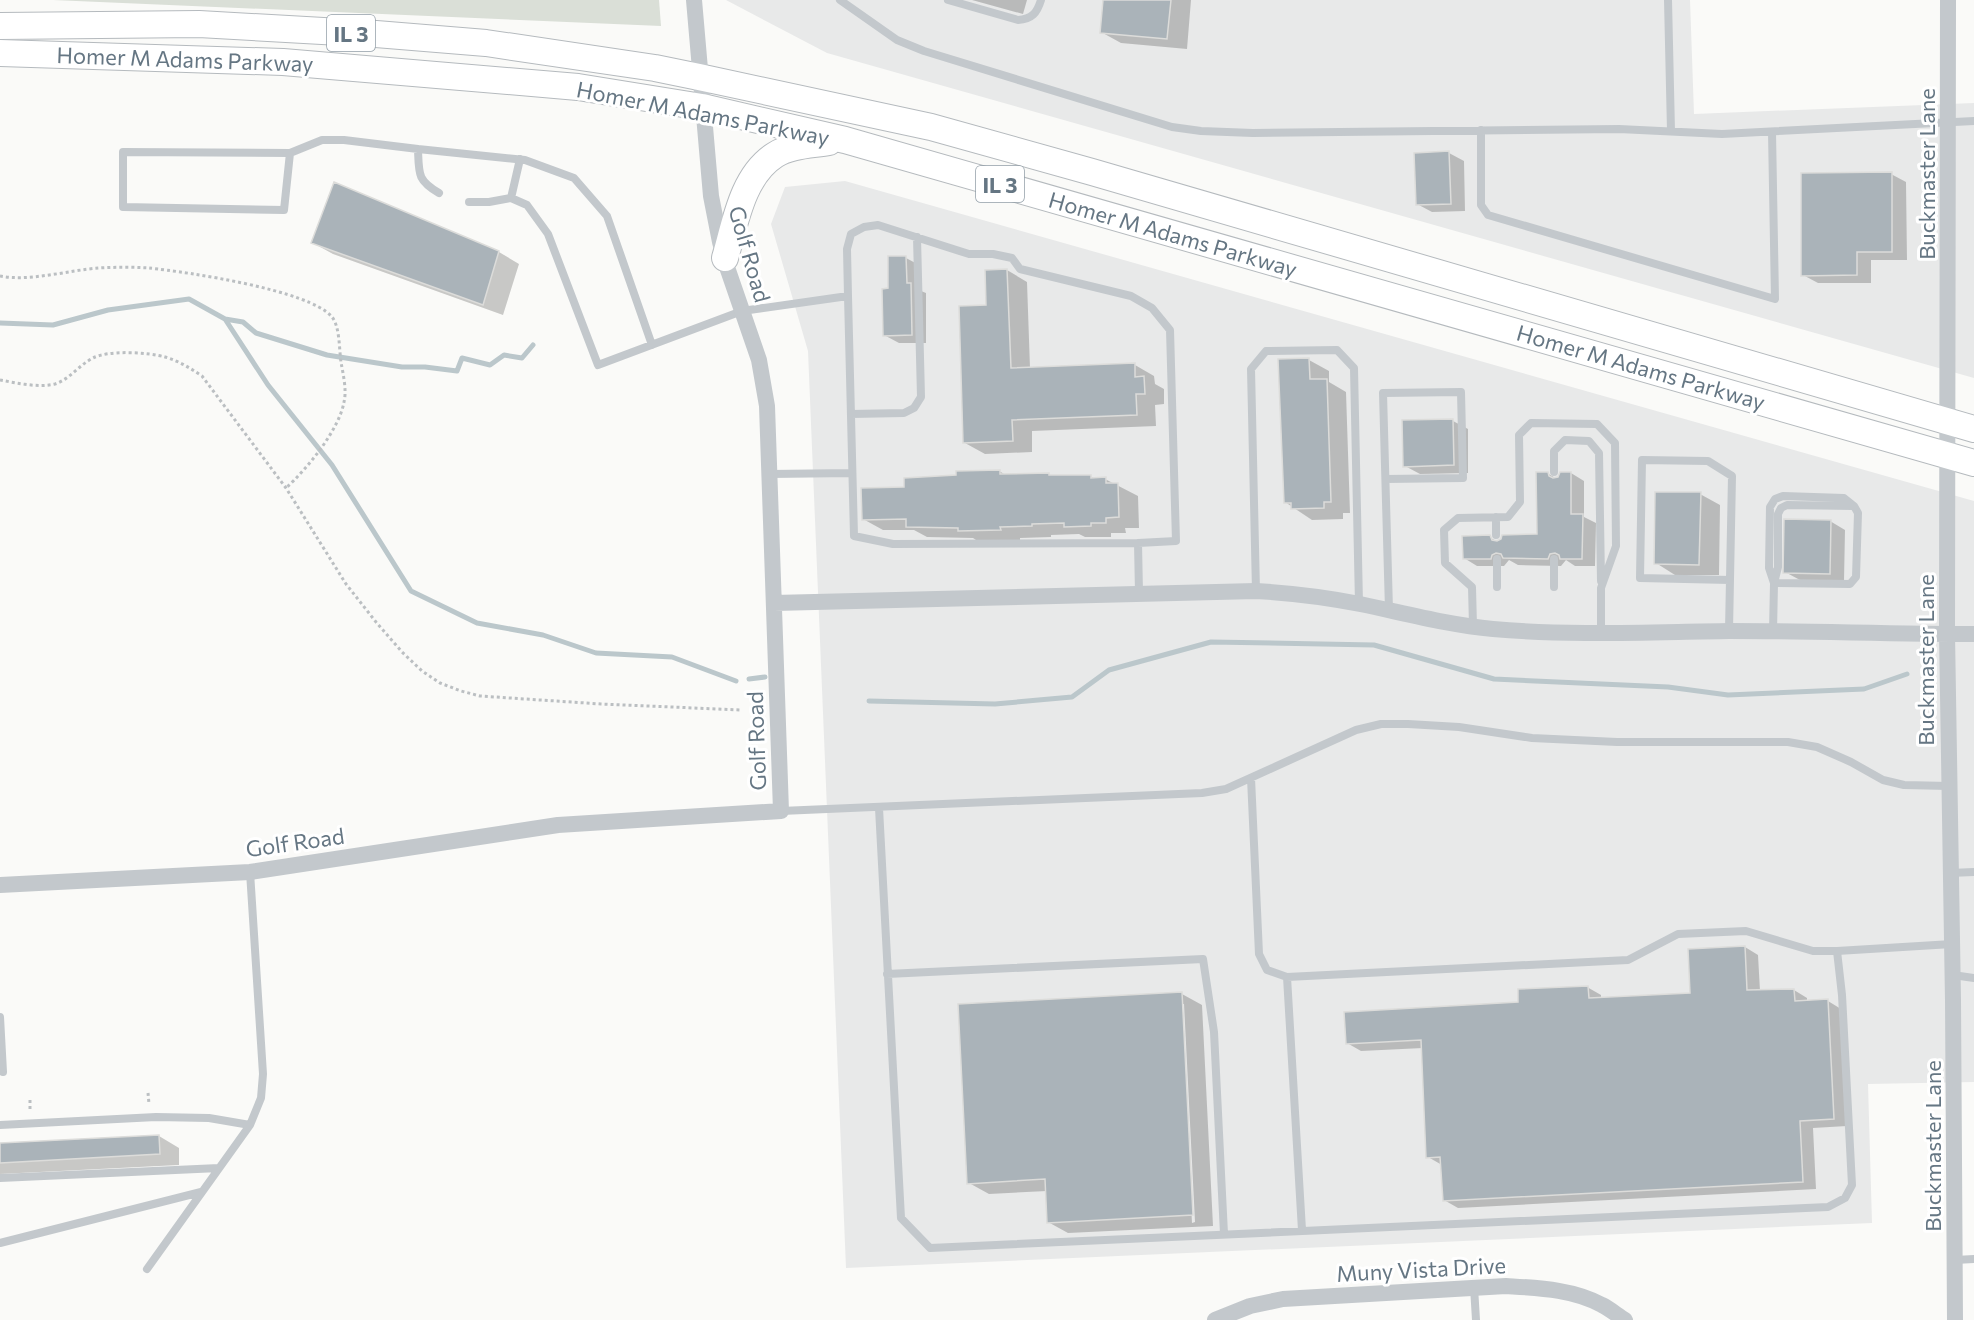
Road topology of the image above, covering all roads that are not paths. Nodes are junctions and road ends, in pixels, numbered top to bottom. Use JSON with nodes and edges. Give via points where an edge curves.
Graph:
{"nodes":[{"id":1,"x":694,"y":0,"type":"edge"},
{"id":2,"x":840,"y":0,"type":"edge"},
{"id":3,"x":948,"y":0,"type":"edge"},
{"id":4,"x":1041,"y":0,"type":"edge"},
{"id":5,"x":1668,"y":0,"type":"edge"},
{"id":6,"x":1948,"y":0,"type":"edge"},
{"id":7,"x":0,"y":26,"type":"edge"},
{"id":8,"x":0,"y":53,"type":"edge"},
{"id":9,"x":699,"y":76,"type":"junction"},
{"id":10,"x":702,"y":107,"type":"junction"},
{"id":11,"x":1974,"y":121,"type":"edge"},
{"id":12,"x":1949,"y":122,"type":"junction"},
{"id":13,"x":1480,"y":130,"type":"junction"},
{"id":14,"x":1671,"y":131,"type":"junction"},
{"id":15,"x":1772,"y":132,"type":"junction"},
{"id":16,"x":845,"y":140,"type":"junction"},
{"id":17,"x":418,"y":149,"type":"junction"},
{"id":18,"x":290,"y":153,"type":"junction"},
{"id":19,"x":520,"y":159,"type":"junction"},
{"id":20,"x":439,"y":193,"type":"dead end"},
{"id":21,"x":511,"y":198,"type":"junction"},
{"id":22,"x":469,"y":202,"type":"dead end"},
{"id":23,"x":917,"y":237,"type":"junction"},
{"id":24,"x":724,"y":258,"type":"junction"},
{"id":25,"x":848,"y":296,"type":"junction"},
{"id":26,"x":742,"y":311,"type":"junction"},
{"id":27,"x":652,"y":345,"type":"junction"},
{"id":28,"x":851,"y":414,"type":"junction"},
{"id":29,"x":1947,"y":421,"type":"junction"},
{"id":30,"x":1974,"y":429,"type":"edge"},
{"id":31,"x":1947,"y":455,"type":"junction"},
{"id":32,"x":1974,"y":463,"type":"edge"},
{"id":33,"x":1554,"y":472,"type":"dead end"},
{"id":34,"x":852,"y":473,"type":"junction"},
{"id":35,"x":770,"y":474,"type":"junction"},
{"id":36,"x":1386,"y":479,"type":"junction"},
{"id":37,"x":1496,"y":517,"type":"junction"},
{"id":38,"x":1496,"y":535,"type":"dead end"},
{"id":39,"x":1138,"y":543,"type":"junction"},
{"id":40,"x":1497,"y":559,"type":"dead end"},
{"id":41,"x":1554,"y":559,"type":"dead end"},
{"id":42,"x":1730,"y":580,"type":"junction"},
{"id":43,"x":1774,"y":583,"type":"junction"},
{"id":44,"x":1497,"y":587,"type":"dead end"},
{"id":45,"x":1554,"y":587,"type":"dead end"},
{"id":46,"x":1601,"y":588,"type":"junction"},
{"id":47,"x":1256,"y":591,"type":"junction"},
{"id":48,"x":1139,"y":593,"type":"junction"},
{"id":49,"x":774,"y":603,"type":"junction"},
{"id":50,"x":1359,"y":604,"type":"junction"},
{"id":51,"x":1389,"y":611,"type":"junction"},
{"id":52,"x":1473,"y":626,"type":"junction"},
{"id":53,"x":1729,"y":631,"type":"junction"},
{"id":54,"x":1773,"y":632,"type":"junction"},
{"id":55,"x":1601,"y":633,"type":"junction"},
{"id":56,"x":1947,"y":634,"type":"junction"},
{"id":57,"x":1974,"y":634,"type":"edge"},
{"id":58,"x":1251,"y":778,"type":"junction"},
{"id":59,"x":1949,"y":786,"type":"junction"},
{"id":60,"x":879,"y":808,"type":"junction"},
{"id":61,"x":781,"y":812,"type":"junction"},
{"id":62,"x":250,"y":872,"type":"junction"},
{"id":63,"x":1974,"y":872,"type":"edge"},
{"id":64,"x":1950,"y":873,"type":"junction"},
{"id":65,"x":0,"y":885,"type":"edge"},
{"id":66,"x":1952,"y":944,"type":"junction"},
{"id":67,"x":1837,"y":951,"type":"junction"},
{"id":68,"x":887,"y":974,"type":"junction"},
{"id":69,"x":1953,"y":975,"type":"junction"},
{"id":70,"x":1287,"y":977,"type":"junction"},
{"id":71,"x":1974,"y":978,"type":"edge"},
{"id":72,"x":0,"y":1017,"type":"edge"},
{"id":73,"x":3,"y":1072,"type":"dead end"},
{"id":74,"x":0,"y":1125,"type":"edge"},
{"id":75,"x":249,"y":1125,"type":"junction"},
{"id":76,"x":219,"y":1168,"type":"junction"},
{"id":77,"x":0,"y":1178,"type":"edge"},
{"id":78,"x":201,"y":1192,"type":"junction"},
{"id":79,"x":1302,"y":1230,"type":"junction"},
{"id":80,"x":1224,"y":1234,"type":"junction"},
{"id":81,"x":0,"y":1243,"type":"edge"},
{"id":82,"x":1974,"y":1259,"type":"edge"},
{"id":83,"x":1955,"y":1260,"type":"junction"},
{"id":84,"x":147,"y":1269,"type":"dead end"},
{"id":85,"x":1474,"y":1287,"type":"junction"},
{"id":86,"x":1233,"y":1316,"type":"edge"},
{"id":87,"x":1215,"y":1320,"type":"edge"},
{"id":88,"x":1476,"y":1320,"type":"edge"},
{"id":89,"x":1625,"y":1320,"type":"edge"},
{"id":90,"x":1955,"y":1320,"type":"edge"}],
"edges":[{"from":1,"to":9,"type":"street","name":"Golf Road"},
{"from":2,"to":13,"type":"lane","via":[[897,40],[924,51],[1172,127],[1253,133]]},
{"from":3,"to":4,"type":"lane","via":[[1018,20],[1029,19]]},
{"from":5,"to":14,"type":"lane"},
{"from":6,"to":12,"type":"street","name":"Buckmaster Lane"},
{"from":7,"to":9,"type":"main road","name":"Homer M Adams Parkway","number":"IL 3","via":[[199,24],[376,34],[486,43]]},
{"from":8,"to":10,"type":"main road","name":"Homer M Adams Parkway","number":"IL 3","via":[[283,62],[578,87]]},
{"from":9,"to":10,"type":"street","name":"Golf Road"},
{"from":9,"to":29,"type":"main road","name":"Homer M Adams Parkway","number":"IL 3","via":[[942,130]]},
{"from":10,"to":16,"type":"main road","name":"Homer M Adams Parkway","number":"IL 3"},
{"from":10,"to":24,"type":"street","name":"Golf Road","via":[[711,196]]},
{"from":11,"to":12,"type":"lane"},
{"from":12,"to":15,"type":"lane"},
{"from":12,"to":29,"type":"street","name":"Buckmaster Lane"},
{"from":13,"to":14,"type":"lane"},
{"from":13,"to":15,"type":"lane","via":[[1480,205],[1488,215],[1775,299]]},
{"from":14,"to":15,"type":"lane"},
{"from":16,"to":24,"type":"main road","via":[[776,154],[759,168],[748,186]]},
{"from":16,"to":31,"type":"main road","name":"Homer M Adams Parkway","number":"IL 3"},
{"from":17,"to":18,"type":"lane","via":[[322,140]]},
{"from":17,"to":19,"type":"lane"},
{"from":17,"to":20,"type":"lane","via":[[418,171],[424,184]]},
{"from":18,"to":18,"type":"lane","via":[[284,210],[123,207],[123,152]]},
{"from":19,"to":21,"type":"lane"},
{"from":19,"to":27,"type":"lane","via":[[574,178],[607,216]]},
{"from":21,"to":22,"type":"lane"},
{"from":21,"to":27,"type":"lane","via":[[527,205],[548,234],[598,365]]},
{"from":23,"to":25,"type":"lane","via":[[878,225],[851,234],[847,249]]},
{"from":23,"to":28,"type":"lane","via":[[921,397],[914,408],[904,413]]},
{"from":23,"to":39,"type":"lane","via":[[969,254],[1012,258],[1020,269],[1131,296],[1152,308],[1170,330],[1176,542]]},
{"from":24,"to":26,"type":"street","name":"Golf Road"},
{"from":25,"to":26,"type":"lane"},
{"from":25,"to":28,"type":"lane"},
{"from":26,"to":27,"type":"lane"},
{"from":26,"to":35,"type":"street","name":"Golf Road","via":[[759,360],[767,406]]},
{"from":28,"to":34,"type":"lane"},
{"from":29,"to":30,"type":"main road","name":"Homer M Adams Parkway","number":"IL 3"},
{"from":29,"to":31,"type":"street","name":"Buckmaster Lane"},
{"from":31,"to":32,"type":"main road","name":"Homer M Adams Parkway","number":"IL 3"},
{"from":31,"to":56,"type":"street","name":"Buckmaster Lane"},
{"from":33,"to":46,"type":"lane","via":[[1554,451],[1565,440],[1589,441],[1599,453]]},
{"from":34,"to":35,"type":"lane"},
{"from":34,"to":39,"type":"lane","via":[[854,536],[893,543]]},
{"from":35,"to":49,"type":"street","name":"Golf Road"},
{"from":36,"to":36,"type":"lane","via":[[1383,393],[1461,392],[1463,478]]},
{"from":36,"to":51,"type":"lane"},
{"from":37,"to":38,"type":"lane"},
{"from":37,"to":46,"type":"lane","via":[[1508,517],[1520,502],[1519,435],[1532,423],[1597,424],[1615,443],[1616,546]]},
{"from":37,"to":52,"type":"lane","via":[[1458,518],[1444,530],[1445,562],[1472,587]]},
{"from":39,"to":48,"type":"lane"},
{"from":40,"to":44,"type":"lane"},
{"from":41,"to":45,"type":"lane"},
{"from":42,"to":42,"type":"lane","via":[[1732,476],[1708,461],[1642,460],[1640,578]]},
{"from":42,"to":53,"type":"lane"},
{"from":43,"to":43,"type":"lane","via":[[1850,584],[1856,576],[1858,513],[1854,506],[1844,498],[1783,496],[1775,500],[1770,507],[1769,568]]},
{"from":43,"to":54,"type":"lane"},
{"from":46,"to":55,"type":"lane"},
{"from":47,"to":48,"type":"street"},
{"from":47,"to":50,"type":"street"},
{"from":47,"to":50,"type":"lane","via":[[1251,369],[1266,351],[1337,350],[1354,368]]},
{"from":48,"to":49,"type":"street"},
{"from":49,"to":61,"type":"street","name":"Golf Road"},
{"from":50,"to":51,"type":"street"},
{"from":51,"to":52,"type":"street"},
{"from":52,"to":55,"type":"street"},
{"from":53,"to":54,"type":"street"},
{"from":53,"to":55,"type":"street"},
{"from":54,"to":56,"type":"street"},
{"from":56,"to":57,"type":"street"},
{"from":56,"to":59,"type":"street","name":"Buckmaster Lane"},
{"from":58,"to":59,"type":"lane","via":[[1356,730],[1381,724],[1407,724],[1532,738],[1788,742],[1817,747],[1883,780],[1904,786]]},
{"from":58,"to":60,"type":"lane","via":[[1226,789],[1202,793]]},
{"from":58,"to":70,"type":"lane","via":[[1259,954],[1267,970]]},
{"from":59,"to":64,"type":"street","name":"Buckmaster Lane"},
{"from":60,"to":61,"type":"lane"},
{"from":60,"to":68,"type":"lane"},
{"from":61,"to":62,"type":"street","name":"Golf Road","via":[[558,825]]},
{"from":62,"to":65,"type":"street","name":"Golf Road"},
{"from":62,"to":75,"type":"lane","via":[[263,1074],[261,1098]]},
{"from":63,"to":64,"type":"lane"},
{"from":64,"to":66,"type":"street","name":"Buckmaster Lane"},
{"from":66,"to":67,"type":"lane"},
{"from":66,"to":69,"type":"street","name":"Buckmaster Lane"},
{"from":67,"to":70,"type":"lane","via":[[1813,951],[1746,931],[1678,934],[1628,960]]},
{"from":67,"to":79,"type":"lane","via":[[1852,1185],[1845,1198],[1828,1207]]},
{"from":68,"to":80,"type":"lane","via":[[901,1218],[930,1248]]},
{"from":68,"to":80,"type":"lane","via":[[1203,959],[1214,1032]]},
{"from":69,"to":71,"type":"lane"},
{"from":69,"to":83,"type":"street","name":"Buckmaster Lane"},
{"from":70,"to":79,"type":"lane"},
{"from":72,"to":73,"type":"lane"},
{"from":74,"to":75,"type":"lane","via":[[156,1117],[210,1118]]},
{"from":75,"to":76,"type":"lane"},
{"from":76,"to":77,"type":"lane"},
{"from":76,"to":78,"type":"lane"},
{"from":78,"to":81,"type":"lane"},
{"from":78,"to":84,"type":"lane"},
{"from":79,"to":80,"type":"lane"},
{"from":82,"to":83,"type":"lane"},
{"from":83,"to":90,"type":"street","name":"Buckmaster Lane"},
{"from":85,"to":86,"type":"street","name":"Muny Vista Drive","via":[[1283,1299],[1250,1306]]},
{"from":85,"to":88,"type":"lane"},
{"from":85,"to":89,"type":"street","name":"Muny Vista Drive","via":[[1542,1288],[1573,1294],[1600,1304]]},
{"from":86,"to":87,"type":"street","name":"Muny Vista Drive"}]}
